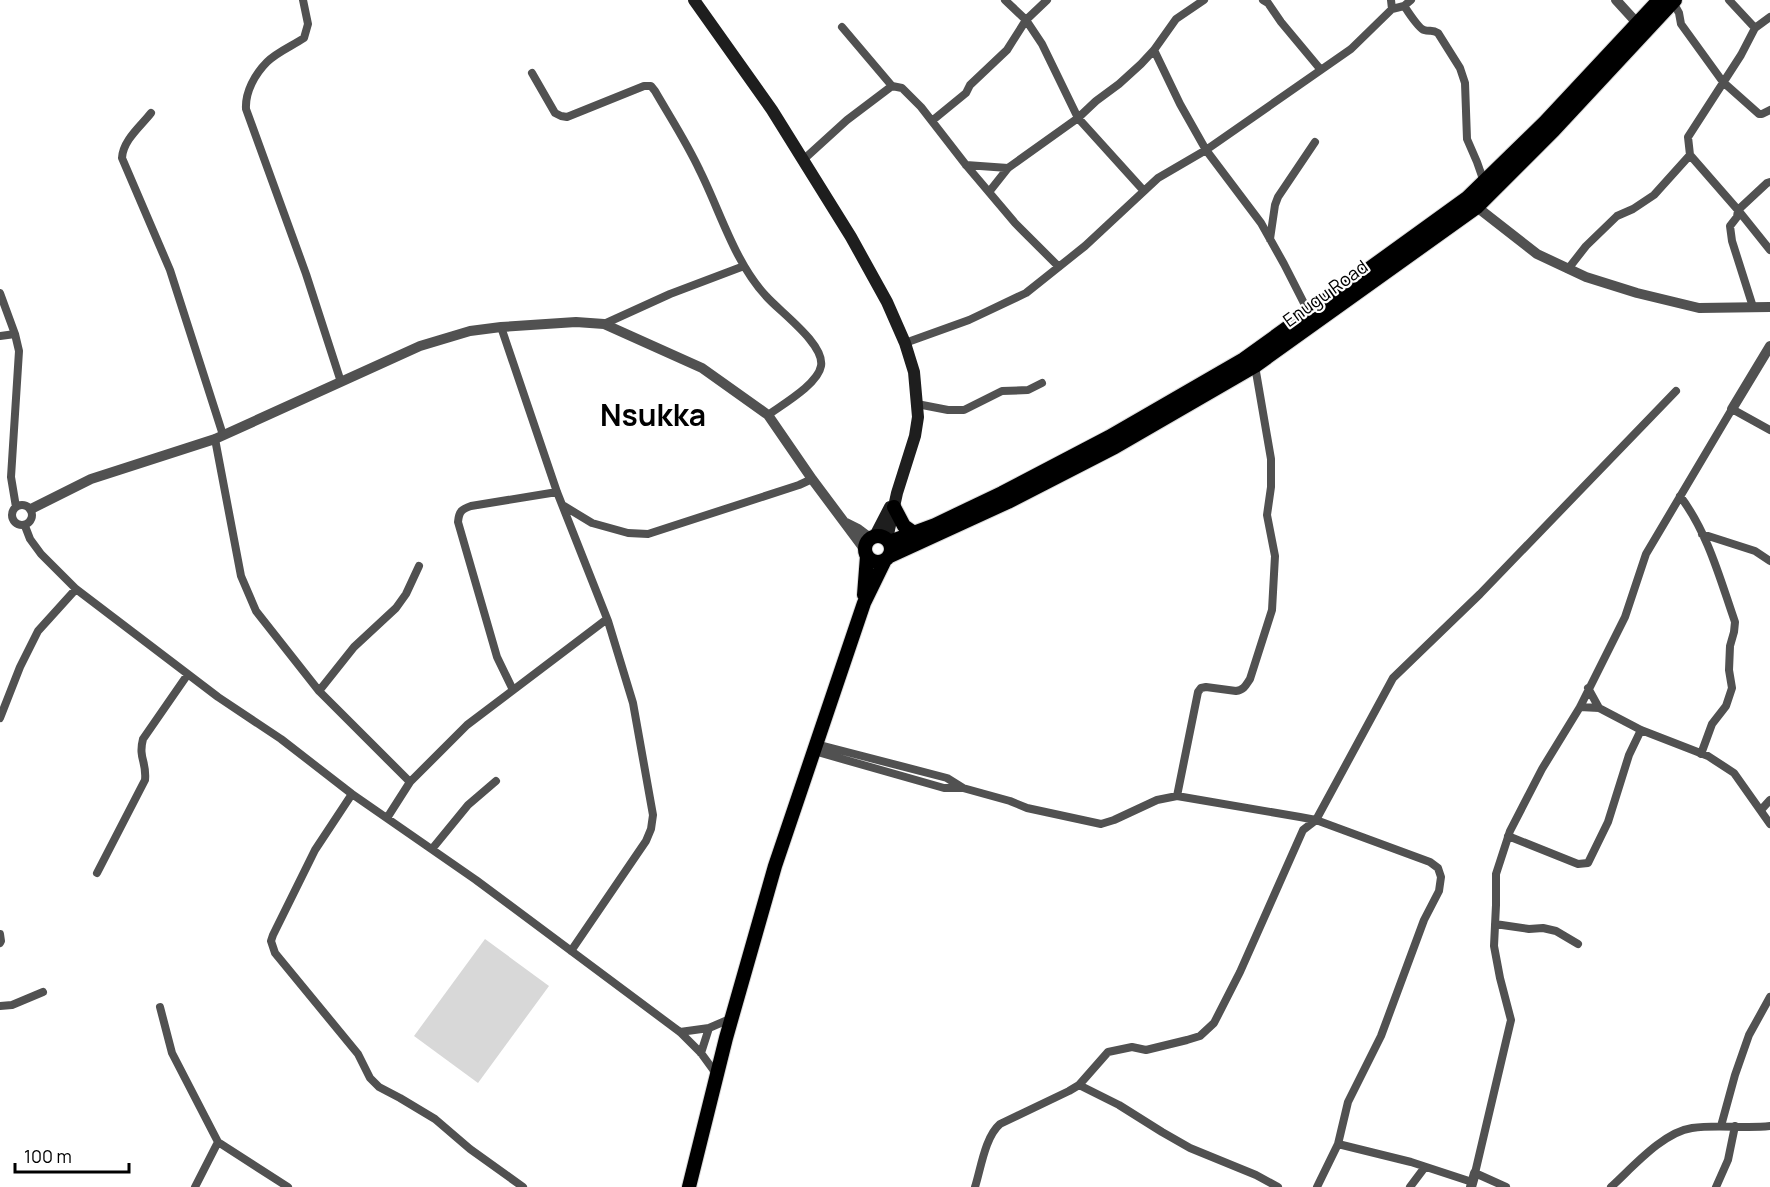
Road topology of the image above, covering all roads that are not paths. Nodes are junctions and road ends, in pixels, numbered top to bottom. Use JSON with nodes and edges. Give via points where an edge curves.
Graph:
{"nodes":[{"id":1,"x":303,"y":0,"type":"edge"},
{"id":2,"x":694,"y":0,"type":"edge"},
{"id":3,"x":1005,"y":0,"type":"edge"},
{"id":4,"x":1047,"y":0,"type":"edge"},
{"id":5,"x":1204,"y":0,"type":"edge"},
{"id":6,"x":1263,"y":0,"type":"edge"},
{"id":7,"x":1616,"y":0,"type":"edge"},
{"id":8,"x":1729,"y":0,"type":"edge"},
{"id":9,"x":1669,"y":1,"type":"edge"},
{"id":10,"x":1408,"y":3,"type":"edge"},
{"id":11,"x":1391,"y":5,"type":"edge"},
{"id":12,"x":1770,"y":17,"type":"edge"},
{"id":13,"x":1026,"y":20,"type":"junction"},
{"id":14,"x":1637,"y":23,"type":"junction"},
{"id":15,"x":842,"y":27,"type":"dead end"},
{"id":16,"x":1755,"y":28,"type":"junction"},
{"id":17,"x":1154,"y":50,"type":"junction"},
{"id":18,"x":1321,"y":70,"type":"junction"},
{"id":19,"x":532,"y":73,"type":"dead end"},
{"id":20,"x":1723,"y":82,"type":"junction"},
{"id":21,"x":892,"y":86,"type":"junction"},
{"id":22,"x":1770,"y":110,"type":"edge"},
{"id":23,"x":151,"y":113,"type":"dead end"},
{"id":24,"x":1078,"y":118,"type":"junction"},
{"id":25,"x":933,"y":120,"type":"junction"},
{"id":26,"x":1315,"y":142,"type":"dead end"},
{"id":27,"x":1206,"y":150,"type":"junction"},
{"id":28,"x":1690,"y":155,"type":"junction"},
{"id":29,"x":803,"y":160,"type":"junction"},
{"id":30,"x":966,"y":165,"type":"junction"},
{"id":31,"x":1008,"y":168,"type":"junction"},
{"id":32,"x":1484,"y":182,"type":"junction"},
{"id":33,"x":1770,"y":182,"type":"edge"},
{"id":34,"x":1144,"y":191,"type":"junction"},
{"id":35,"x":989,"y":192,"type":"junction"},
{"id":36,"x":1472,"y":203,"type":"junction"},
{"id":37,"x":1738,"y":210,"type":"junction"},
{"id":38,"x":1270,"y":240,"type":"junction"},
{"id":39,"x":1770,"y":250,"type":"edge"},
{"id":40,"x":744,"y":266,"type":"junction"},
{"id":41,"x":1059,"y":267,"type":"junction"},
{"id":42,"x":1568,"y":269,"type":"junction"},
{"id":43,"x":0,"y":293,"type":"edge"},
{"id":44,"x":1753,"y":307,"type":"junction"},
{"id":45,"x":1770,"y":307,"type":"edge"},
{"id":46,"x":1309,"y":313,"type":"junction"},
{"id":47,"x":604,"y":324,"type":"junction"},
{"id":48,"x":501,"y":327,"type":"junction"},
{"id":49,"x":15,"y":334,"type":"junction"},
{"id":50,"x":0,"y":336,"type":"edge"},
{"id":51,"x":904,"y":343,"type":"junction"},
{"id":52,"x":1770,"y":346,"type":"edge"},
{"id":53,"x":1255,"y":366,"type":"junction"},
{"id":54,"x":341,"y":382,"type":"junction"},
{"id":55,"x":1042,"y":383,"type":"dead end"},
{"id":56,"x":1676,"y":391,"type":"dead end"},
{"id":57,"x":917,"y":404,"type":"junction"},
{"id":58,"x":1732,"y":409,"type":"junction"},
{"id":59,"x":768,"y":415,"type":"junction"},
{"id":60,"x":1770,"y":430,"type":"edge"},
{"id":61,"x":219,"y":437,"type":"junction"},
{"id":62,"x":812,"y":479,"type":"junction"},
{"id":63,"x":557,"y":492,"type":"junction"},
{"id":64,"x":897,"y":493,"type":"junction"},
{"id":65,"x":1680,"y":496,"type":"junction"},
{"id":66,"x":564,"y":506,"type":"junction"},
{"id":67,"x":15,"y":507,"type":"junction"},
{"id":68,"x":894,"y":507,"type":"junction"},
{"id":69,"x":31,"y":510,"type":"junction"},
{"id":70,"x":592,"y":523,"type":"junction"},
{"id":71,"x":25,"y":526,"type":"junction"},
{"id":72,"x":574,"y":532,"type":"junction"},
{"id":73,"x":914,"y":533,"type":"junction"},
{"id":74,"x":1702,"y":534,"type":"junction"},
{"id":75,"x":876,"y":544,"type":"junction"},
{"id":76,"x":887,"y":558,"type":"junction"},
{"id":77,"x":1770,"y":561,"type":"edge"},
{"id":78,"x":419,"y":566,"type":"dead end"},
{"id":79,"x":76,"y":589,"type":"junction"},
{"id":80,"x":864,"y":603,"type":"junction"},
{"id":81,"x":607,"y":619,"type":"junction"},
{"id":82,"x":188,"y":675,"type":"junction"},
{"id":83,"x":1588,"y":688,"type":"junction"},
{"id":84,"x":513,"y":690,"type":"junction"},
{"id":85,"x":319,"y":691,"type":"junction"},
{"id":86,"x":1580,"y":707,"type":"junction"},
{"id":87,"x":1599,"y":708,"type":"junction"},
{"id":88,"x":0,"y":714,"type":"edge"},
{"id":89,"x":1641,"y":730,"type":"junction"},
{"id":90,"x":815,"y":747,"type":"junction"},
{"id":91,"x":1701,"y":754,"type":"junction"},
{"id":92,"x":496,"y":781,"type":"dead end"},
{"id":93,"x":410,"y":782,"type":"junction"},
{"id":94,"x":352,"y":794,"type":"junction"},
{"id":95,"x":1178,"y":796,"type":"junction"},
{"id":96,"x":1770,"y":800,"type":"edge"},
{"id":97,"x":1761,"y":810,"type":"junction"},
{"id":98,"x":1300,"y":817,"type":"junction"},
{"id":99,"x":387,"y":818,"type":"junction"},
{"id":100,"x":1316,"y":820,"type":"junction"},
{"id":101,"x":1770,"y":824,"type":"edge"},
{"id":102,"x":1303,"y":830,"type":"junction"},
{"id":103,"x":1508,"y":836,"type":"junction"},
{"id":104,"x":432,"y":849,"type":"junction"},
{"id":105,"x":97,"y":873,"type":"dead end"},
{"id":106,"x":1495,"y":924,"type":"junction"},
{"id":107,"x":0,"y":934,"type":"edge"},
{"id":108,"x":0,"y":943,"type":"edge"},
{"id":109,"x":1578,"y":944,"type":"dead end"},
{"id":110,"x":571,"y":951,"type":"junction"},
{"id":111,"x":43,"y":992,"type":"dead end"},
{"id":112,"x":1770,"y":997,"type":"edge"},
{"id":113,"x":0,"y":1006,"type":"edge"},
{"id":114,"x":160,"y":1007,"type":"dead end"},
{"id":115,"x":732,"y":1017,"type":"junction"},
{"id":116,"x":709,"y":1028,"type":"junction"},
{"id":117,"x":680,"y":1032,"type":"junction"},
{"id":118,"x":726,"y":1038,"type":"junction"},
{"id":119,"x":701,"y":1053,"type":"junction"},
{"id":120,"x":722,"y":1055,"type":"junction"},
{"id":121,"x":717,"y":1075,"type":"junction"},
{"id":122,"x":1078,"y":1085,"type":"junction"},
{"id":123,"x":1720,"y":1126,"type":"junction"},
{"id":124,"x":1735,"y":1126,"type":"junction"},
{"id":125,"x":1770,"y":1126,"type":"edge"},
{"id":126,"x":218,"y":1142,"type":"junction"},
{"id":127,"x":1338,"y":1144,"type":"junction"},
{"id":128,"x":1425,"y":1167,"type":"junction"},
{"id":129,"x":1473,"y":1181,"type":"edge"},
{"id":130,"x":195,"y":1187,"type":"edge"},
{"id":131,"x":288,"y":1187,"type":"edge"},
{"id":132,"x":524,"y":1187,"type":"edge"},
{"id":133,"x":689,"y":1187,"type":"edge"},
{"id":134,"x":975,"y":1187,"type":"edge"},
{"id":135,"x":1278,"y":1187,"type":"edge"},
{"id":136,"x":1317,"y":1187,"type":"edge"},
{"id":137,"x":1410,"y":1187,"type":"edge"},
{"id":138,"x":1506,"y":1187,"type":"edge"},
{"id":139,"x":1611,"y":1187,"type":"edge"},
{"id":140,"x":1716,"y":1187,"type":"edge"}],
"edges":[{"from":1,"to":54,"type":"street","via":[[308,24],[304,38],[268,61],[255,77],[245,101]]},
{"from":2,"to":29,"type":"main road"},
{"from":3,"to":13,"type":"street"},
{"from":4,"to":13,"type":"street"},
{"from":5,"to":17,"type":"street","via":[[1176,19]]},
{"from":6,"to":18,"type":"street"},
{"from":7,"to":14,"type":"street"},
{"from":8,"to":16,"type":"street"},
{"from":9,"to":14,"type":"main road"},
{"from":9,"to":20,"type":"street"},
{"from":9,"to":36,"type":"main road","name":"Enugu Road","via":[[1554,130]]},
{"from":10,"to":11,"type":"street"},
{"from":10,"to":32,"type":"street","via":[[1420,27],[1438,33],[1460,68],[1465,83],[1467,139]]},
{"from":11,"to":18,"type":"street","via":[[1351,48]]},
{"from":12,"to":16,"type":"street"},
{"from":13,"to":24,"type":"street"},
{"from":13,"to":25,"type":"street","via":[[1007,50],[966,93]]},
{"from":14,"to":32,"type":"main road"},
{"from":15,"to":21,"type":"street"},
{"from":16,"to":20,"type":"street"},
{"from":17,"to":24,"type":"street"},
{"from":17,"to":27,"type":"street"},
{"from":18,"to":27,"type":"street"},
{"from":19,"to":40,"type":"street","via":[[555,113],[567,117],[651,86],[700,169]]},
{"from":20,"to":22,"type":"street","via":[[1759,114]]},
{"from":20,"to":28,"type":"street","via":[[1690,131]]},
{"from":21,"to":25,"type":"street","via":[[902,88]]},
{"from":21,"to":29,"type":"street"},
{"from":23,"to":61,"type":"street","via":[[127,143],[122,158],[170,270]]},
{"from":24,"to":31,"type":"street"},
{"from":24,"to":34,"type":"street"},
{"from":25,"to":30,"type":"street"},
{"from":26,"to":38,"type":"street","via":[[1278,197]]},
{"from":27,"to":34,"type":"street","via":[[1158,178]]},
{"from":27,"to":38,"type":"street"},
{"from":28,"to":37,"type":"street"},
{"from":28,"to":42,"type":"street","via":[[1654,195],[1617,216]]},
{"from":29,"to":51,"type":"main road","via":[[887,302]]},
{"from":30,"to":31,"type":"street"},
{"from":30,"to":35,"type":"street"},
{"from":31,"to":35,"type":"street"},
{"from":32,"to":36,"type":"main road"},
{"from":33,"to":37,"type":"street"},
{"from":34,"to":41,"type":"street"},
{"from":35,"to":41,"type":"street"},
{"from":36,"to":42,"type":"street","via":[[1537,254]]},
{"from":36,"to":46,"type":"main road"},
{"from":36,"to":53,"type":"main road","name":"Enugu Road"},
{"from":37,"to":39,"type":"street"},
{"from":37,"to":44,"type":"street","via":[[1730,233]]},
{"from":38,"to":46,"type":"street"},
{"from":40,"to":47,"type":"street"},
{"from":40,"to":59,"type":"street","via":[[765,296],[813,342],[821,357],[817,377]]},
{"from":41,"to":51,"type":"street","via":[[1026,293],[969,320]]},
{"from":42,"to":44,"type":"street","via":[[1637,293],[1699,308]]},
{"from":43,"to":49,"type":"street"},
{"from":44,"to":45,"type":"street"},
{"from":46,"to":73,"type":"main road","via":[[1245,359],[1109,437]]},
{"from":47,"to":48,"type":"street"},
{"from":47,"to":59,"type":"street","via":[[702,368]]},
{"from":48,"to":54,"type":"street","via":[[420,346]]},
{"from":48,"to":63,"type":"street"},
{"from":49,"to":50,"type":"street"},
{"from":49,"to":67,"type":"street","via":[[19,351],[11,477]]},
{"from":51,"to":57,"type":"main road","via":[[914,372]]},
{"from":52,"to":58,"type":"street"},
{"from":53,"to":76,"type":"main road","name":"Enugu Road","via":[[1115,447]]},
{"from":53,"to":95,"type":"street","via":[[1271,459],[1267,515],[1275,556],[1272,610],[1246,687],[1236,691],[1206,687],[1198,692]]},
{"from":54,"to":61,"type":"street"},
{"from":55,"to":57,"type":"street","via":[[1028,390],[1002,391],[964,410]]},
{"from":56,"to":100,"type":"street","via":[[1393,678]]},
{"from":57,"to":64,"type":"main road","via":[[915,436]]},
{"from":58,"to":60,"type":"street"},
{"from":58,"to":65,"type":"street"},
{"from":59,"to":62,"type":"street"},
{"from":61,"to":69,"type":"street","via":[[91,480]]},
{"from":61,"to":85,"type":"street","via":[[241,576],[256,612]]},
{"from":62,"to":70,"type":"street","via":[[648,534]]},
{"from":62,"to":75,"type":"street","via":[[846,523]]},
{"from":63,"to":66,"type":"street"},
{"from":63,"to":84,"type":"street","via":[[462,508],[459,514],[458,522],[497,657]]},
{"from":64,"to":68,"type":"main road"},
{"from":64,"to":75,"type":"main road"},
{"from":65,"to":74,"type":"street"},
{"from":65,"to":83,"type":"street","via":[[1646,554],[1625,617]]},
{"from":66,"to":70,"type":"street"},
{"from":66,"to":72,"type":"street"},
{"from":67,"to":69,"type":"street","via":[[22,505]]},
{"from":67,"to":71,"type":"street","via":[[12,520]]},
{"from":68,"to":73,"type":"main road","via":[[904,526]]},
{"from":68,"to":75,"type":"main road"},
{"from":69,"to":71,"type":"street","via":[[32,517]]},
{"from":70,"to":72,"type":"street"},
{"from":71,"to":79,"type":"street","via":[[41,554]]},
{"from":72,"to":81,"type":"street"},
{"from":73,"to":75,"type":"main road"},
{"from":74,"to":77,"type":"street","via":[[1755,551]]},
{"from":74,"to":91,"type":"street","via":[[1735,621],[1730,646],[1732,688]]},
{"from":75,"to":76,"type":"main road","via":[[891,549]]},
{"from":75,"to":76,"type":"main road","via":[[875,562]]},
{"from":75,"to":80,"type":"main road"},
{"from":76,"to":80,"type":"main road"},
{"from":78,"to":85,"type":"street","via":[[396,608],[354,647]]},
{"from":79,"to":82,"type":"street"},
{"from":79,"to":88,"type":"street","via":[[38,631]]},
{"from":80,"to":90,"type":"main road"},
{"from":81,"to":84,"type":"street"},
{"from":81,"to":110,"type":"street","via":[[633,703],[653,815],[646,841]]},
{"from":82,"to":94,"type":"street"},
{"from":82,"to":105,"type":"street","via":[[143,739],[140,750],[145,780]]},
{"from":83,"to":86,"type":"street"},
{"from":83,"to":87,"type":"street"},
{"from":84,"to":93,"type":"street","via":[[466,724]]},
{"from":85,"to":93,"type":"street"},
{"from":86,"to":87,"type":"street"},
{"from":86,"to":103,"type":"street"},
{"from":87,"to":89,"type":"street"},
{"from":89,"to":91,"type":"street"},
{"from":89,"to":103,"type":"street","via":[[1608,822],[1588,863],[1578,864]]},
{"from":90,"to":95,"type":"street","via":[[944,788],[963,788],[1027,808],[1101,824],[1157,800]]},
{"from":90,"to":115,"type":"main road","via":[[775,866]]},
{"from":91,"to":97,"type":"street","via":[[1734,773]]},
{"from":92,"to":104,"type":"street","via":[[468,805]]},
{"from":93,"to":99,"type":"street"},
{"from":94,"to":99,"type":"street"},
{"from":94,"to":132,"type":"street","via":[[315,850],[273,934],[272,947],[357,1054],[379,1088],[435,1119]]},
{"from":95,"to":98,"type":"street"},
{"from":96,"to":97,"type":"street"},
{"from":97,"to":101,"type":"street"},
{"from":98,"to":100,"type":"street"},
{"from":98,"to":102,"type":"street"},
{"from":99,"to":104,"type":"street"},
{"from":100,"to":102,"type":"street"},
{"from":100,"to":127,"type":"street","via":[[1430,862],[1441,877],[1439,891],[1424,920],[1381,1036],[1348,1102]]},
{"from":102,"to":122,"type":"street","via":[[1214,1023],[1200,1036],[1188,1040],[1146,1050],[1132,1047],[1108,1052]]},
{"from":103,"to":106,"type":"street","via":[[1496,874]]},
{"from":104,"to":110,"type":"street"},
{"from":106,"to":109,"type":"street","via":[[1544,928]]},
{"from":106,"to":129,"type":"street","via":[[1494,946],[1511,1020]]},
{"from":107,"to":108,"type":"street"},
{"from":110,"to":117,"type":"street"},
{"from":111,"to":113,"type":"street"},
{"from":112,"to":123,"type":"street","via":[[1749,1035]]},
{"from":114,"to":126,"type":"street","via":[[172,1053]]},
{"from":115,"to":116,"type":"street"},
{"from":115,"to":118,"type":"main road"},
{"from":116,"to":117,"type":"street"},
{"from":116,"to":118,"type":"street"},
{"from":116,"to":119,"type":"street"},
{"from":117,"to":119,"type":"street"},
{"from":118,"to":120,"type":"main road"},
{"from":119,"to":120,"type":"street"},
{"from":119,"to":121,"type":"street"},
{"from":120,"to":121,"type":"main road"},
{"from":121,"to":133,"type":"main road"},
{"from":122,"to":134,"type":"street","via":[[995,1129]]},
{"from":122,"to":135,"type":"street","via":[[1190,1148]]},
{"from":123,"to":124,"type":"street"},
{"from":123,"to":139,"type":"street","via":[[1678,1132]]},
{"from":124,"to":125,"type":"street"},
{"from":124,"to":140,"type":"street","via":[[1728,1160]]},
{"from":126,"to":130,"type":"street"},
{"from":126,"to":131,"type":"street"},
{"from":127,"to":128,"type":"street"},
{"from":127,"to":136,"type":"street"},
{"from":128,"to":129,"type":"street"},
{"from":128,"to":137,"type":"street"},
{"from":129,"to":138,"type":"street"}]}
